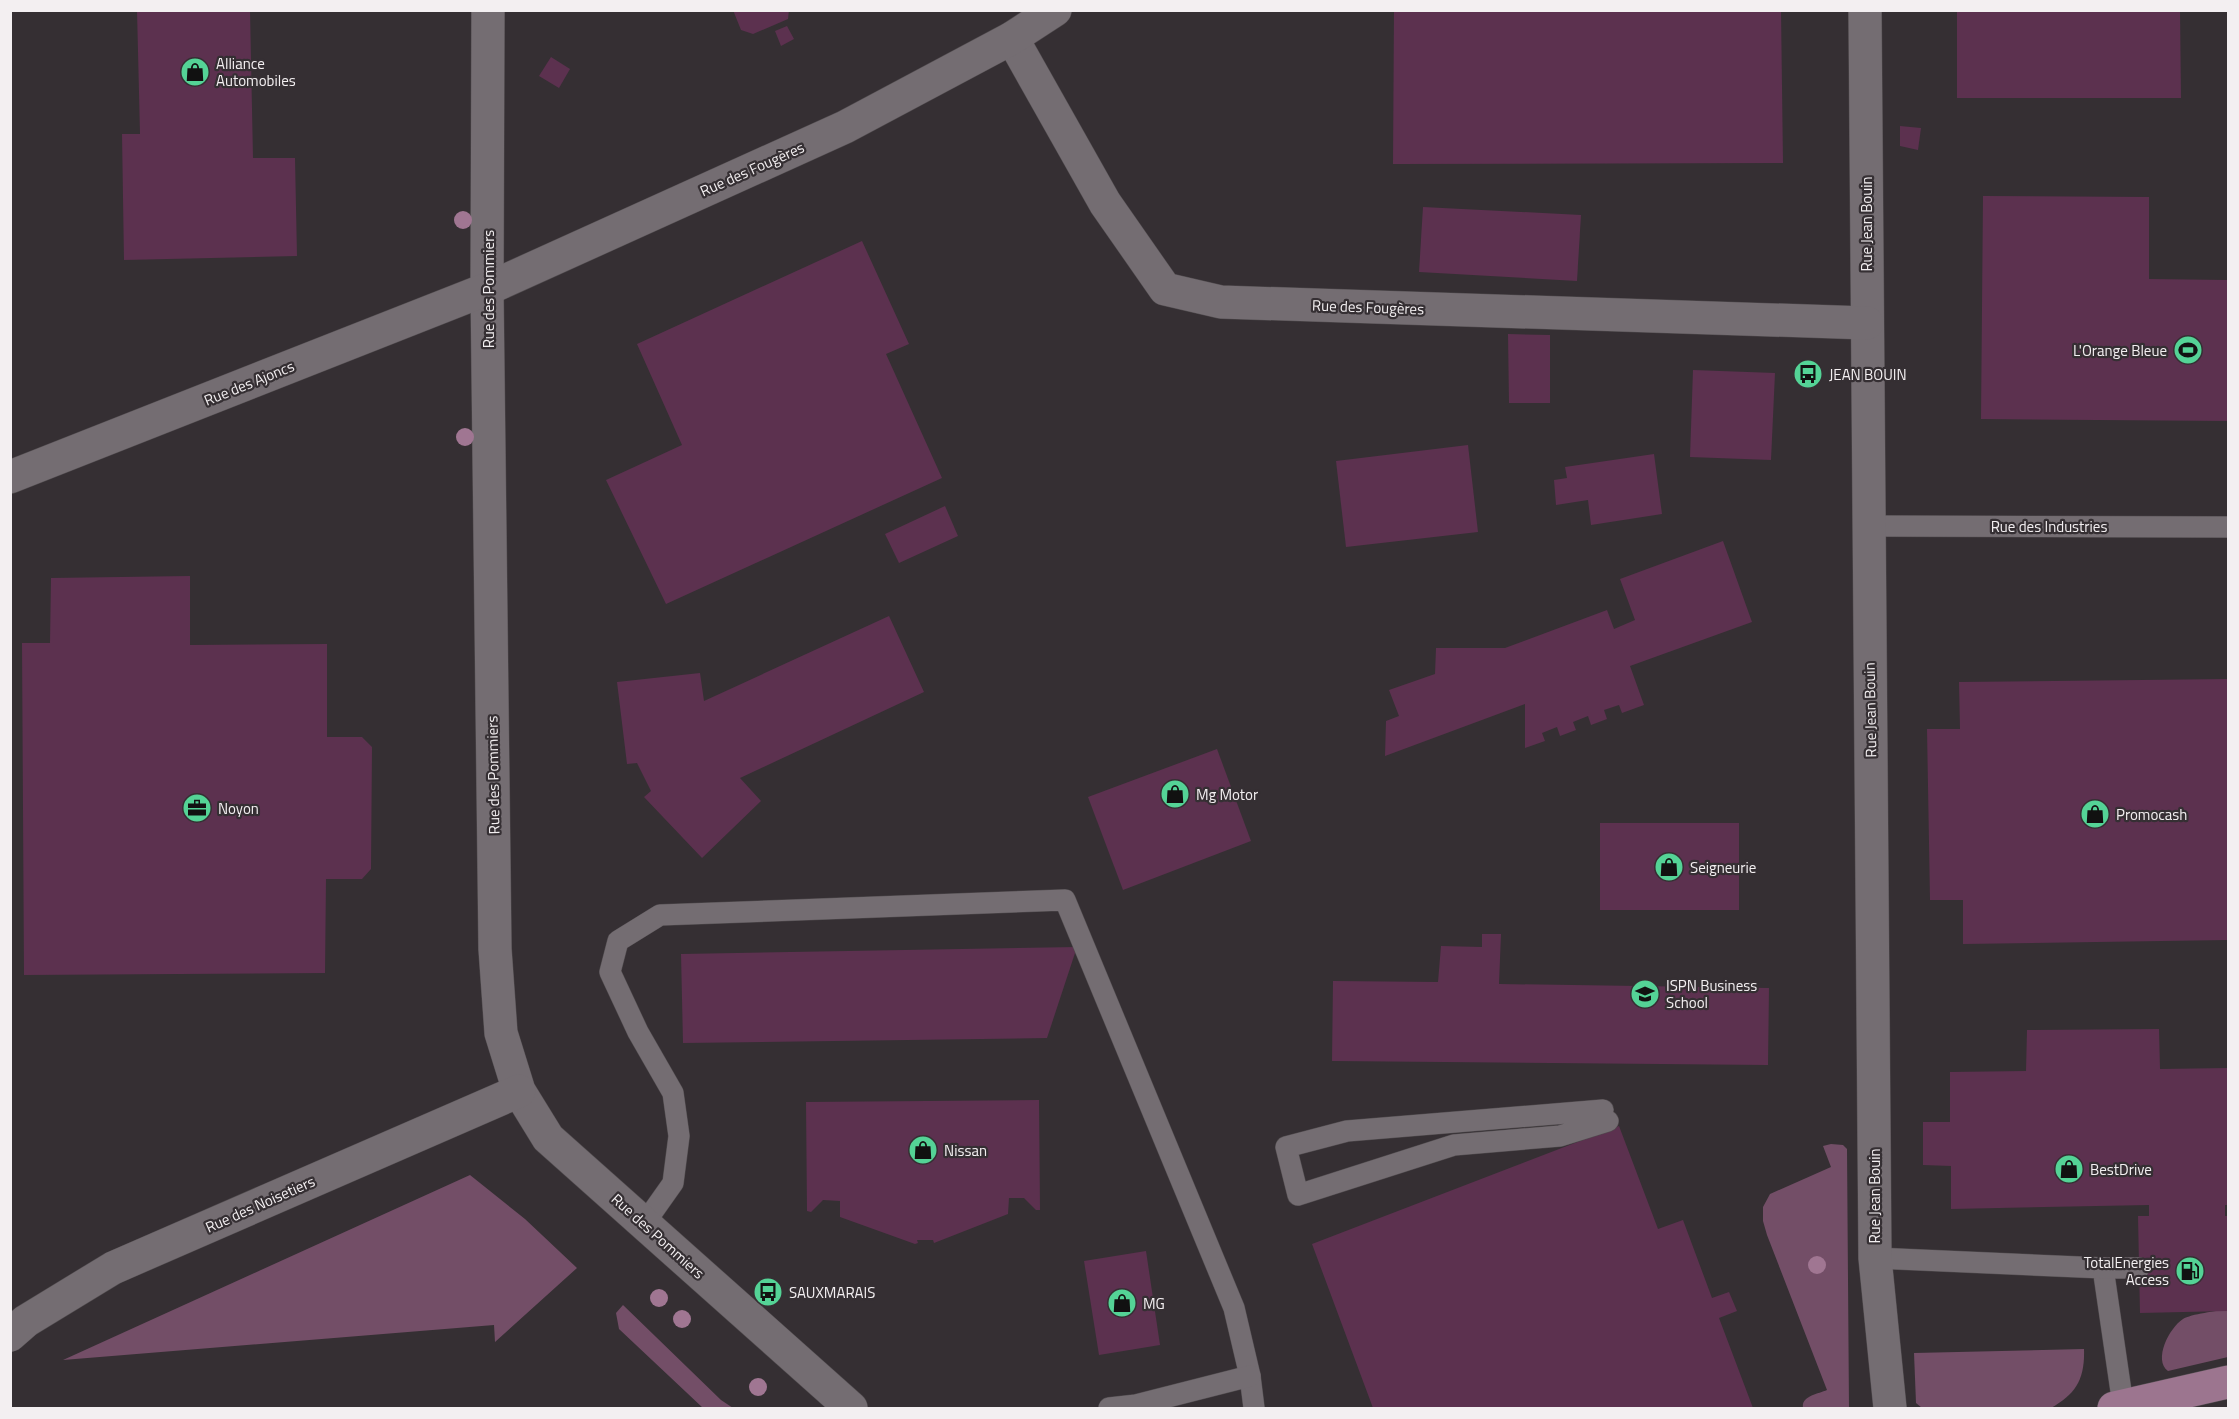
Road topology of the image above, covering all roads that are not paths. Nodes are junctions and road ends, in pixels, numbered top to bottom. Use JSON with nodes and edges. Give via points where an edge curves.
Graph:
{"nodes":[{"id":1,"x":488,"y":10,"type":"edge"},
{"id":2,"x":1055,"y":10,"type":"edge"},
{"id":3,"x":1865,"y":10,"type":"edge"},
{"id":4,"x":1012,"y":38,"type":"junction"},
{"id":5,"x":487,"y":289,"type":"junction"},
{"id":6,"x":1867,"y":323,"type":"junction"},
{"id":7,"x":10,"y":477,"type":"edge"},
{"id":8,"x":1869,"y":526,"type":"junction"},
{"id":9,"x":2229,"y":527,"type":"edge"},
{"id":10,"x":519,"y":1091,"type":"junction"},
{"id":11,"x":1605,"y":1116,"type":"joint"},
{"id":12,"x":644,"y":1224,"type":"junction"},
{"id":13,"x":1875,"y":1258,"type":"junction"},
{"id":14,"x":2103,"y":1268,"type":"junction"},
{"id":15,"x":2139,"y":1268,"type":"dead end"},
{"id":16,"x":10,"y":1335,"type":"edge"},
{"id":17,"x":1250,"y":1376,"type":"junction"},
{"id":18,"x":2229,"y":1382,"type":"edge"},
{"id":19,"x":845,"y":1405,"type":"edge"},
{"id":20,"x":2118,"y":1407,"type":"edge"},
{"id":21,"x":1109,"y":1408,"type":"edge"},
{"id":22,"x":1254,"y":1408,"type":"edge"},
{"id":23,"x":1890,"y":1408,"type":"edge"}],
"edges":[{"from":1,"to":5,"type":"street","name":"Rue des Pommiers"},
{"from":2,"to":4,"type":"street","name":"Rue des Fougères"},
{"from":3,"to":6,"type":"street","name":"Rue Jean Bouin"},
{"from":4,"to":5,"type":"street","name":"Rue des Fougères","via":[[845,127]]},
{"from":4,"to":6,"type":"street","name":"Rue des Fougères","via":[[1105,203],[1165,289],[1221,302]]},
{"from":5,"to":7,"type":"street","name":"Rue des Ajoncs"},
{"from":5,"to":10,"type":"street","name":"Rue des Pommiers","via":[[495,949],[501,1033]]},
{"from":6,"to":8,"type":"street","name":"Rue Jean Bouin"},
{"from":8,"to":9,"type":"lane","name":"Rue des Industries"},
{"from":8,"to":13,"type":"street","name":"Rue Jean Bouin"},
{"from":10,"to":12,"type":"street","name":"Rue des Pommiers","via":[[548,1138]]},
{"from":10,"to":16,"type":"street","name":"Rue des Noisetiers","via":[[113,1268],[26,1321]]},
{"from":11,"to":11,"type":"lane","via":[[1347,1131],[1286,1148],[1298,1195],[1454,1145],[1560,1136]]},
{"from":12,"to":17,"type":"lane","via":[[673,1183],[679,1136],[673,1093],[610,972],[618,941],[660,915],[1065,900],[1234,1308]]},
{"from":12,"to":19,"type":"street","name":"Rue des Pommiers"},
{"from":13,"to":14,"type":"lane"},
{"from":13,"to":23,"type":"street","name":"Rue Jean Bouin"},
{"from":14,"to":15,"type":"lane"},
{"from":14,"to":20,"type":"lane"},
{"from":17,"to":21,"type":"lane","via":[[1136,1405]]},
{"from":17,"to":22,"type":"lane"},
{"from":18,"to":20,"type":"main road"}]}
